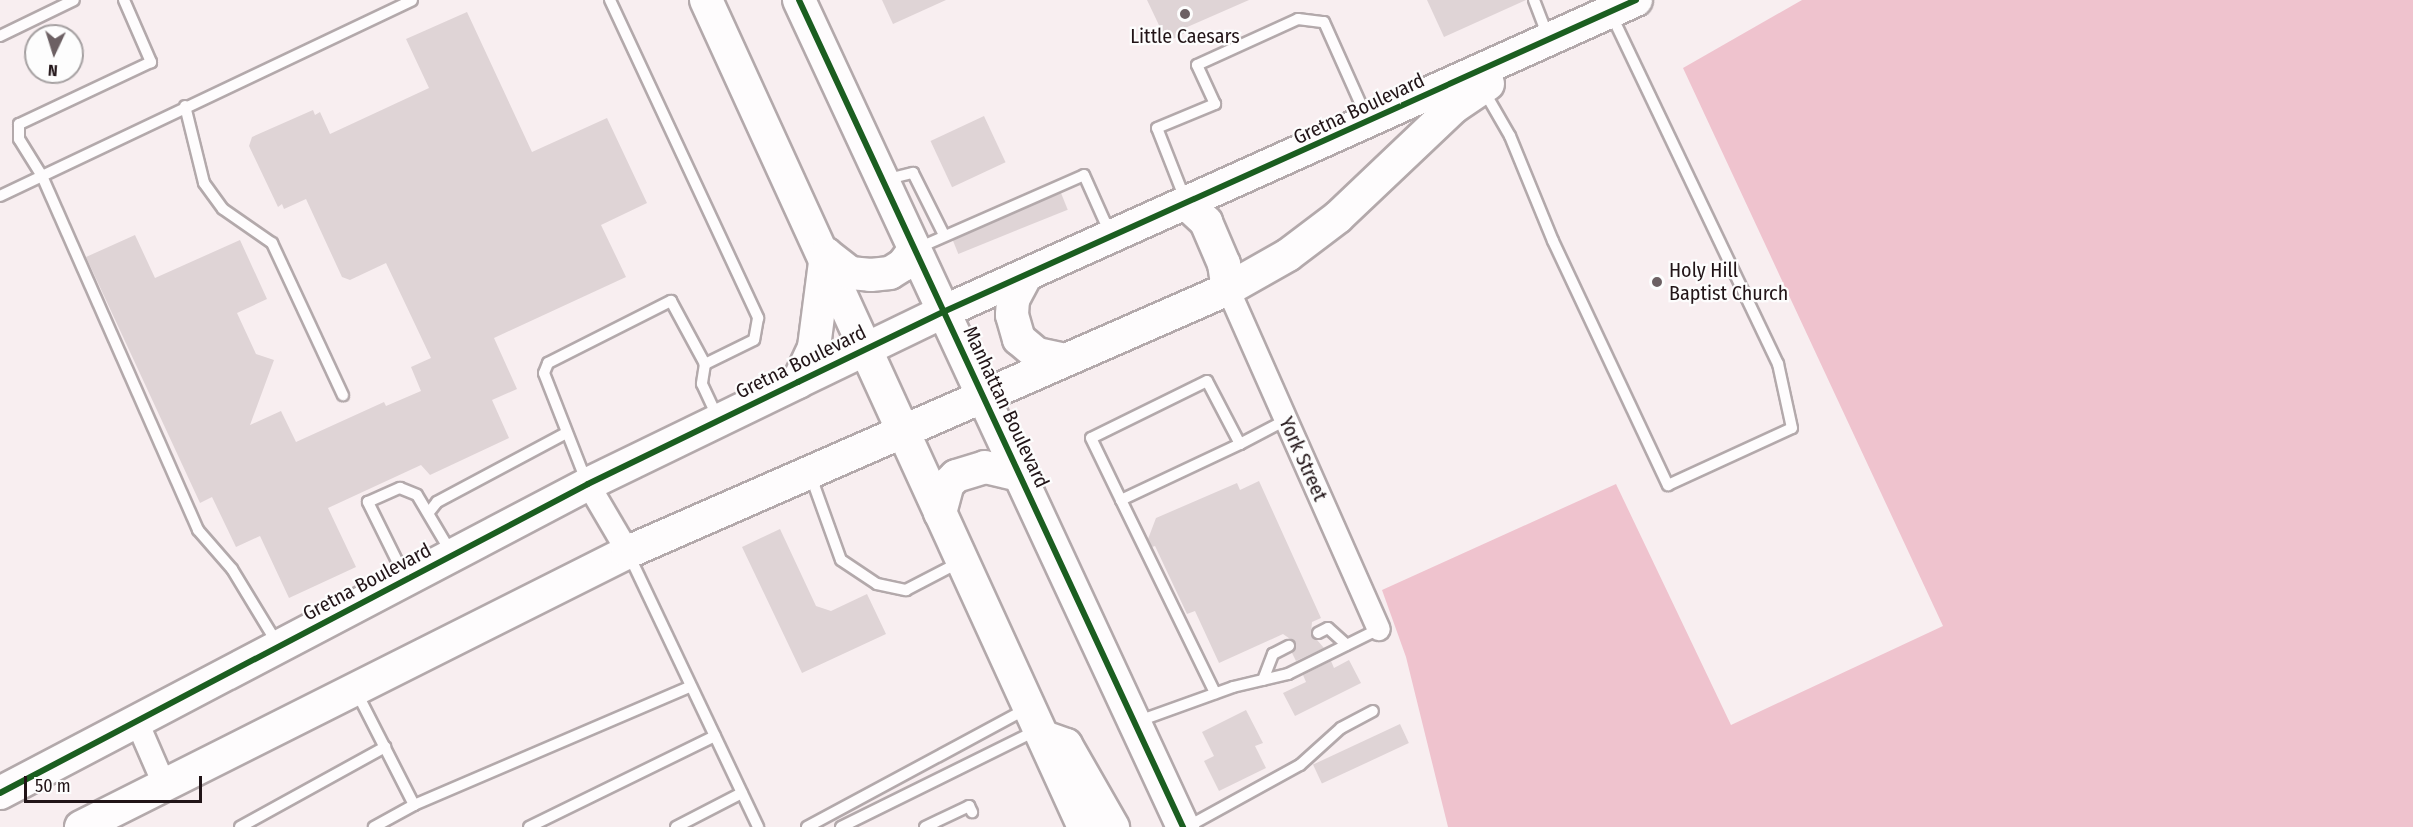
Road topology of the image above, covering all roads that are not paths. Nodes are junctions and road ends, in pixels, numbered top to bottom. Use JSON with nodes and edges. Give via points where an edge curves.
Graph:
{"nodes":[{"id":1,"x":74,"y":0,"type":"edge"},
{"id":2,"x":124,"y":0,"type":"edge"},
{"id":3,"x":412,"y":0,"type":"edge"},
{"id":4,"x":610,"y":0,"type":"edge"},
{"id":5,"x":706,"y":0,"type":"edge"},
{"id":6,"x":799,"y":0,"type":"edge"},
{"id":7,"x":1534,"y":0,"type":"edge"},
{"id":8,"x":1617,"y":4,"type":"edge"},
{"id":9,"x":0,"y":36,"type":"edge"},
{"id":10,"x":1550,"y":40,"type":"junction"},
{"id":11,"x":1482,"y":88,"type":"junction"},
{"id":12,"x":185,"y":106,"type":"junction"},
{"id":13,"x":1369,"y":123,"type":"junction"},
{"id":14,"x":42,"y":176,"type":"junction"},
{"id":15,"x":883,"y":181,"type":"junction"},
{"id":16,"x":0,"y":196,"type":"edge"},
{"id":17,"x":1188,"y":205,"type":"junction"},
{"id":18,"x":944,"y":235,"type":"junction"},
{"id":19,"x":1112,"y":239,"type":"junction"},
{"id":20,"x":914,"y":250,"type":"junction"},
{"id":21,"x":826,"y":254,"type":"junction"},
{"id":22,"x":1024,"y":279,"type":"junction"},
{"id":23,"x":1228,"y":289,"type":"junction"},
{"id":24,"x":943,"y":312,"type":"junction"},
{"id":25,"x":866,"y":349,"type":"junction"},
{"id":26,"x":1061,"y":359,"type":"junction"},
{"id":27,"x":705,"y":364,"type":"junction"},
{"id":28,"x":798,"y":382,"type":"junction"},
{"id":29,"x":343,"y":395,"type":"dead end"},
{"id":30,"x":983,"y":395,"type":"junction"},
{"id":31,"x":1286,"y":420,"type":"junction"},
{"id":32,"x":719,"y":421,"type":"junction"},
{"id":33,"x":902,"y":430,"type":"junction"},
{"id":34,"x":566,"y":432,"type":"junction"},
{"id":35,"x":1240,"y":444,"type":"junction"},
{"id":36,"x":809,"y":471,"type":"junction"},
{"id":37,"x":1020,"y":475,"type":"junction"},
{"id":38,"x":588,"y":484,"type":"junction"},
{"id":39,"x":1121,"y":500,"type":"junction"},
{"id":40,"x":430,"y":511,"type":"junction"},
{"id":41,"x":940,"y":513,"type":"junction"},
{"id":42,"x":628,"y":552,"type":"junction"},
{"id":43,"x":453,"y":556,"type":"junction"},
{"id":44,"x":962,"y":561,"type":"junction"},
{"id":45,"x":407,"y":580,"type":"junction"},
{"id":46,"x":1379,"y":629,"type":"joint"},
{"id":47,"x":1318,"y":633,"type":"dead end"},
{"id":48,"x":1347,"y":645,"type":"junction"},
{"id":49,"x":1289,"y":646,"type":"dead end"},
{"id":50,"x":279,"y":647,"type":"junction"},
{"id":51,"x":1263,"y":680,"type":"junction"},
{"id":52,"x":691,"y":686,"type":"junction"},
{"id":53,"x":355,"y":688,"type":"junction"},
{"id":54,"x":1215,"y":693,"type":"junction"},
{"id":55,"x":1373,"y":711,"type":"dead end"},
{"id":56,"x":137,"y":722,"type":"junction"},
{"id":57,"x":1134,"y":722,"type":"junction"},
{"id":58,"x":1037,"y":724,"type":"junction"},
{"id":59,"x":715,"y":736,"type":"junction"},
{"id":60,"x":385,"y":747,"type":"junction"},
{"id":61,"x":164,"y":784,"type":"junction"},
{"id":62,"x":0,"y":793,"type":"edge"},
{"id":63,"x":742,"y":794,"type":"junction"},
{"id":64,"x":414,"y":805,"type":"junction"},
{"id":65,"x":972,"y":812,"type":"dead end"},
{"id":66,"x":1176,"y":822,"type":"edge"},
{"id":67,"x":928,"y":826,"type":"edge"},
{"id":68,"x":81,"y":827,"type":"edge"},
{"id":69,"x":240,"y":827,"type":"edge"},
{"id":70,"x":374,"y":827,"type":"edge"},
{"id":71,"x":529,"y":827,"type":"edge"},
{"id":72,"x":676,"y":827,"type":"edge"},
{"id":73,"x":758,"y":827,"type":"edge"},
{"id":74,"x":807,"y":827,"type":"edge"},
{"id":75,"x":841,"y":827,"type":"edge"},
{"id":76,"x":1084,"y":827,"type":"edge"},
{"id":77,"x":1113,"y":827,"type":"edge"}],
"edges":[{"from":1,"to":9,"type":"lane"},
{"from":2,"to":14,"type":"lane","via":[[151,62],[18,124],[19,139]]},
{"from":3,"to":12,"type":"lane"},
{"from":4,"to":27,"type":"lane","via":[[758,318],[754,340]]},
{"from":5,"to":21,"type":"street"},
{"from":6,"to":15,"type":"street","name":"Manhattan Boulevard"},
{"from":7,"to":10,"type":"lane"},
{"from":8,"to":10,"type":"street","name":"Gretna Boulevard"},
{"from":8,"to":11,"type":"street"},
{"from":8,"to":11,"type":"lane","via":[[1778,364],[1792,428],[1668,485],[1553,241],[1510,136]]},
{"from":10,"to":13,"type":"street","name":"Gretna Boulevard"},
{"from":11,"to":23,"type":"street","via":[[1454,108],[1338,217],[1288,255]]},
{"from":12,"to":14,"type":"lane"},
{"from":12,"to":29,"type":"lane","via":[[204,183],[223,209],[272,243]]},
{"from":13,"to":17,"type":"street","name":"Gretna Boulevard"},
{"from":13,"to":17,"type":"lane","via":[[1324,22],[1298,19],[1197,64],[1215,104],[1157,128]]},
{"from":14,"to":16,"type":"lane"},
{"from":14,"to":50,"type":"lane","via":[[198,530],[232,569]]},
{"from":15,"to":18,"type":"lane","via":[[913,173]]},
{"from":15,"to":20,"type":"street","name":"Manhattan Boulevard"},
{"from":17,"to":19,"type":"street","name":"Gretna Boulevard"},
{"from":17,"to":23,"type":"street","via":[[1206,222],[1224,264]]},
{"from":18,"to":19,"type":"lane","via":[[1084,175]]},
{"from":18,"to":20,"type":"lane"},
{"from":19,"to":22,"type":"street","name":"Gretna Boulevard"},
{"from":20,"to":21,"type":"street","via":[[890,273],[871,275],[850,273]]},
{"from":20,"to":24,"type":"street","name":"Manhattan Boulevard"},
{"from":21,"to":25,"type":"street"},
{"from":21,"to":28,"type":"street","via":[[814,346]]},
{"from":22,"to":24,"type":"street","name":"Gretna Boulevard"},
{"from":22,"to":26,"type":"street","via":[[1012,300],[1019,339],[1037,354]]},
{"from":23,"to":26,"type":"street"},
{"from":23,"to":31,"type":"street","name":"York Street"},
{"from":24,"to":25,"type":"street","name":"Gretna Boulevard"},
{"from":24,"to":30,"type":"street","name":"Manhattan Boulevard"},
{"from":25,"to":28,"type":"street","name":"Gretna Boulevard"},
{"from":25,"to":33,"type":"street"},
{"from":26,"to":30,"type":"street"},
{"from":27,"to":32,"type":"lane","via":[[702,384]]},
{"from":27,"to":34,"type":"lane","via":[[671,301],[654,307],[548,363],[544,373]]},
{"from":28,"to":32,"type":"street","name":"Gretna Boulevard"},
{"from":30,"to":33,"type":"street"},
{"from":30,"to":37,"type":"street","name":"Manhattan Boulevard"},
{"from":31,"to":35,"type":"lane"},
{"from":31,"to":46,"type":"street","name":"York Street"},
{"from":32,"to":38,"type":"street","name":"Gretna Boulevard"},
{"from":33,"to":36,"type":"street"},
{"from":33,"to":41,"type":"street"},
{"from":34,"to":38,"type":"lane"},
{"from":34,"to":40,"type":"lane","via":[[437,502]]},
{"from":35,"to":39,"type":"lane"},
{"from":35,"to":39,"type":"lane","via":[[1207,381],[1090,438]]},
{"from":36,"to":42,"type":"street"},
{"from":36,"to":44,"type":"lane","via":[[841,560],[877,584],[906,590]]},
{"from":37,"to":41,"type":"street","via":[[985,466],[956,476],[944,493]]},
{"from":37,"to":57,"type":"street","name":"Manhattan Boulevard"},
{"from":38,"to":42,"type":"street"},
{"from":38,"to":43,"type":"street","name":"Gretna Boulevard"},
{"from":39,"to":54,"type":"lane"},
{"from":40,"to":43,"type":"lane"},
{"from":40,"to":45,"type":"lane","via":[[417,495],[400,488],[368,502]]},
{"from":41,"to":44,"type":"street"},
{"from":42,"to":52,"type":"lane"},
{"from":42,"to":53,"type":"street"},
{"from":43,"to":45,"type":"street","name":"Gretna Boulevard"},
{"from":44,"to":58,"type":"street"},
{"from":45,"to":50,"type":"street","name":"Gretna Boulevard"},
{"from":46,"to":48,"type":"lane"},
{"from":47,"to":48,"type":"lane","via":[[1328,628]]},
{"from":48,"to":51,"type":"lane","via":[[1288,674]]},
{"from":49,"to":51,"type":"lane","via":[[1273,654]]},
{"from":50,"to":56,"type":"street","name":"Gretna Boulevard"},
{"from":51,"to":54,"type":"lane"},
{"from":52,"to":59,"type":"lane"},
{"from":52,"to":64,"type":"lane"},
{"from":53,"to":60,"type":"lane"},
{"from":53,"to":61,"type":"street"},
{"from":54,"to":57,"type":"lane"},
{"from":55,"to":66,"type":"lane","via":[[1341,728],[1300,765]]},
{"from":56,"to":61,"type":"street"},
{"from":56,"to":62,"type":"street","name":"Gretna Boulevard"},
{"from":57,"to":66,"type":"street","name":"Manhattan Boulevard"},
{"from":58,"to":74,"type":"lane"},
{"from":58,"to":75,"type":"lane"},
{"from":58,"to":76,"type":"street"},
{"from":58,"to":77,"type":"street","via":[[1066,745]]},
{"from":59,"to":63,"type":"lane"},
{"from":59,"to":71,"type":"lane"},
{"from":60,"to":64,"type":"lane"},
{"from":60,"to":69,"type":"lane"},
{"from":61,"to":68,"type":"street"},
{"from":63,"to":72,"type":"lane"},
{"from":63,"to":73,"type":"lane"},
{"from":64,"to":70,"type":"lane"},
{"from":65,"to":67,"type":"lane","via":[[969,806]]}]}
